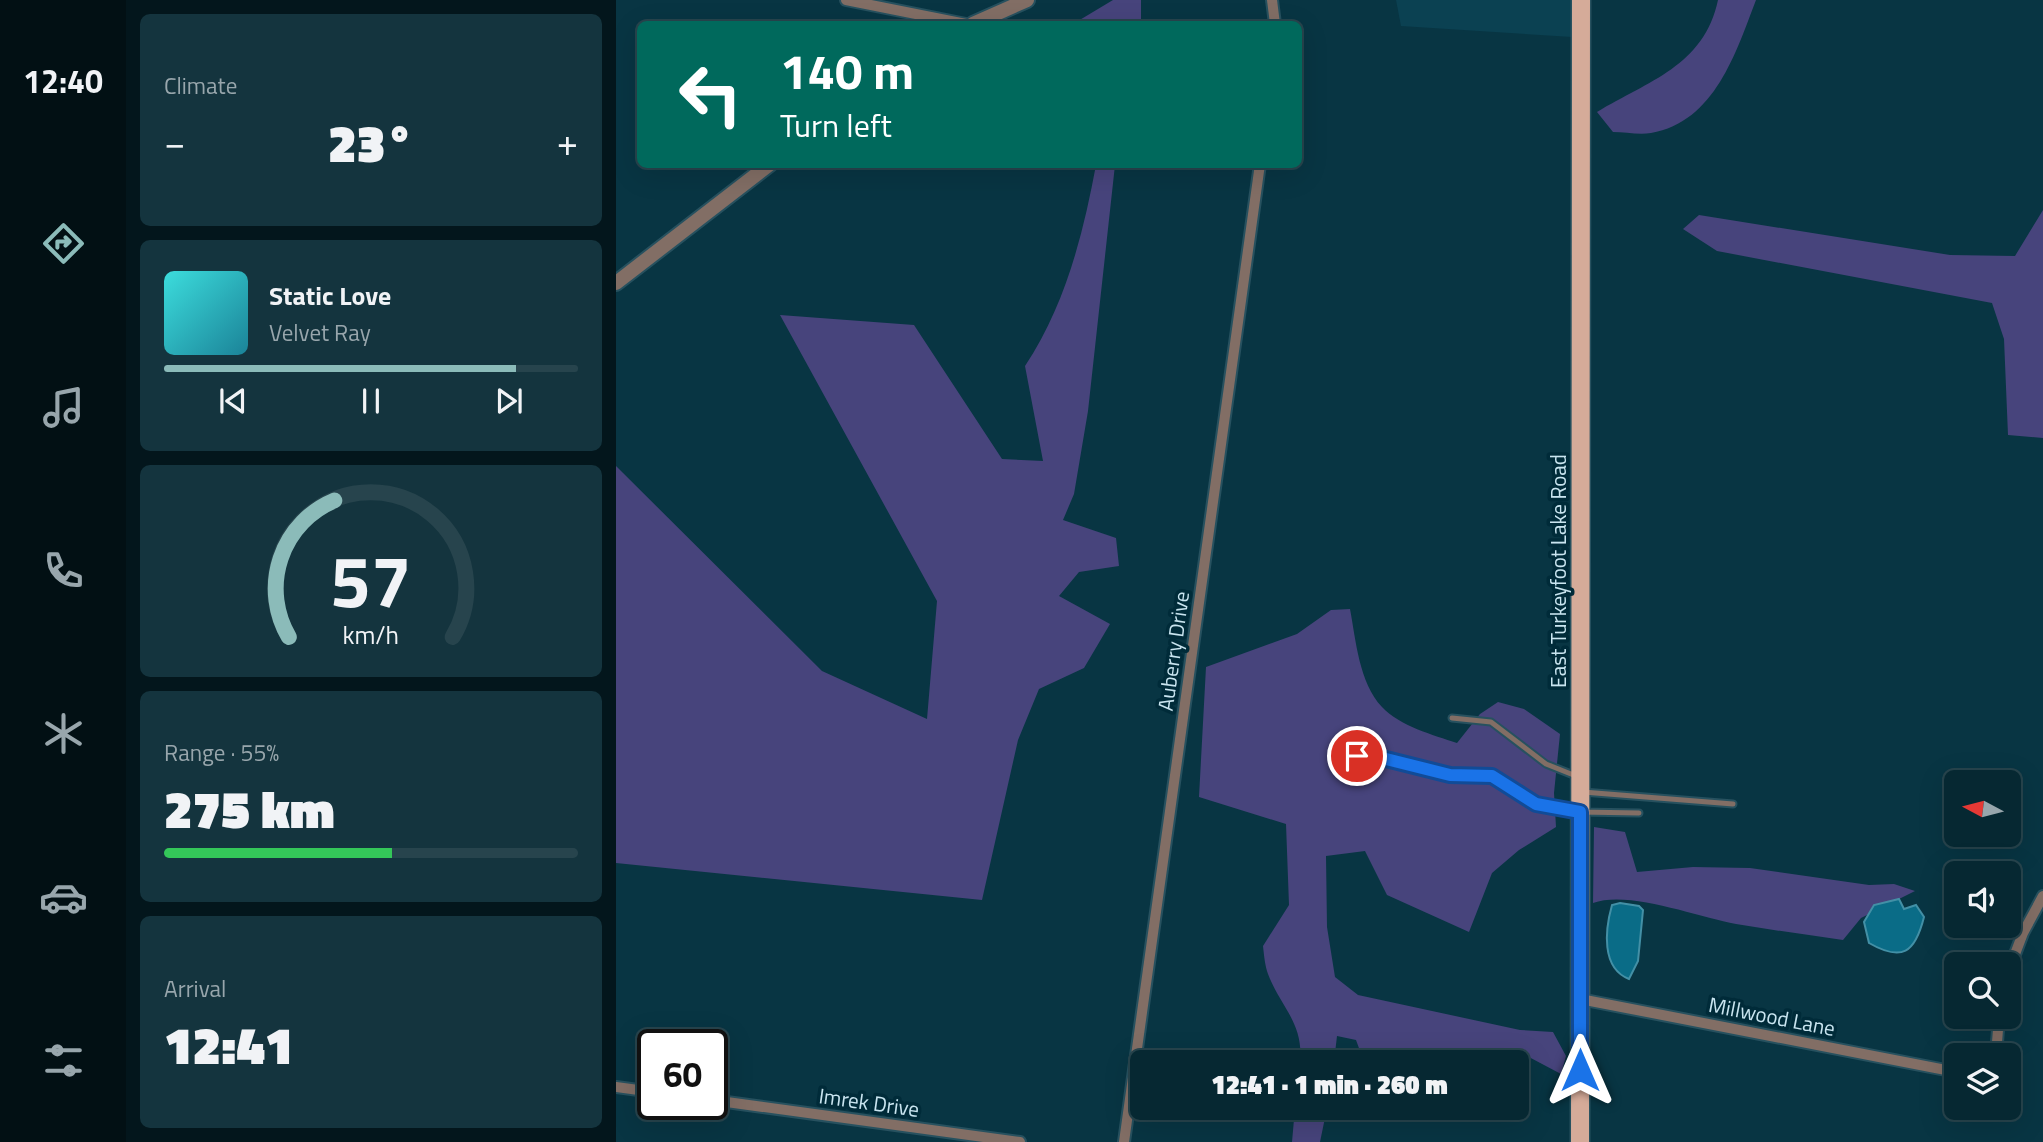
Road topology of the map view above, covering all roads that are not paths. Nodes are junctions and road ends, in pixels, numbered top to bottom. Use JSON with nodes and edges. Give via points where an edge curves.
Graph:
{"nodes":[{"id":1,"x":846,"y":0,"type":"edge"},
{"id":2,"x":1027,"y":0,"type":"edge"},
{"id":3,"x":1272,"y":0,"type":"edge"},
{"id":4,"x":1581,"y":0,"type":"edge"},
{"id":5,"x":951,"y":21,"type":"edge"},
{"id":6,"x":980,"y":21,"type":"edge"},
{"id":7,"x":1275,"y":21,"type":"edge"},
{"id":8,"x":766,"y":168,"type":"edge"},
{"id":9,"x":1259,"y":168,"type":"edge"},
{"id":10,"x":616,"y":283,"type":"edge"},
{"id":11,"x":1452,"y":718,"type":"dead end"},
{"id":12,"x":1341,"y":764,"type":"dead end"},
{"id":13,"x":1580,"y":785,"type":"junction"},
{"id":14,"x":1734,"y":804,"type":"dead end"},
{"id":15,"x":1580,"y":812,"type":"junction"},
{"id":16,"x":1639,"y":813,"type":"dead end"},
{"id":17,"x":2043,"y":896,"type":"edge"},
{"id":18,"x":2016,"y":952,"type":"edge"},
{"id":19,"x":1580,"y":999,"type":"junction"},
{"id":20,"x":1944,"y":1070,"type":"edge"},
{"id":21,"x":616,"y":1087,"type":"edge"},
{"id":22,"x":637,"y":1090,"type":"edge"},
{"id":23,"x":728,"y":1102,"type":"edge"},
{"id":24,"x":1020,"y":1142,"type":"edge"},
{"id":25,"x":1124,"y":1142,"type":"edge"},
{"id":26,"x":1580,"y":1142,"type":"edge"}],
"edges":[{"from":1,"to":5,"type":"street"},
{"from":2,"to":6,"type":"street"},
{"from":3,"to":7,"type":"street"},
{"from":4,"to":13,"type":"main road","name":"East Turkeyfoot Lake Road"},
{"from":8,"to":10,"type":"street"},
{"from":9,"to":25,"type":"street","name":"Auberry Drive"},
{"from":11,"to":13,"type":"lane","via":[[1491,722]]},
{"from":12,"to":15,"type":"lane","via":[[1346,757],[1378,757],[1450,775],[1480,774],[1502,780],[1536,804]]},
{"from":13,"to":14,"type":"lane"},
{"from":13,"to":15,"type":"main road","name":"East Turkeyfoot Lake Road"},
{"from":15,"to":16,"type":"lane"},
{"from":15,"to":19,"type":"main road","name":"East Turkeyfoot Lake Road"},
{"from":17,"to":18,"type":"street"},
{"from":19,"to":20,"type":"street","name":"Millwood Lane"},
{"from":19,"to":26,"type":"main road","name":"East Turkeyfoot Lake Road"},
{"from":21,"to":22,"type":"street"},
{"from":23,"to":24,"type":"street","name":"Imrek Drive"}]}
